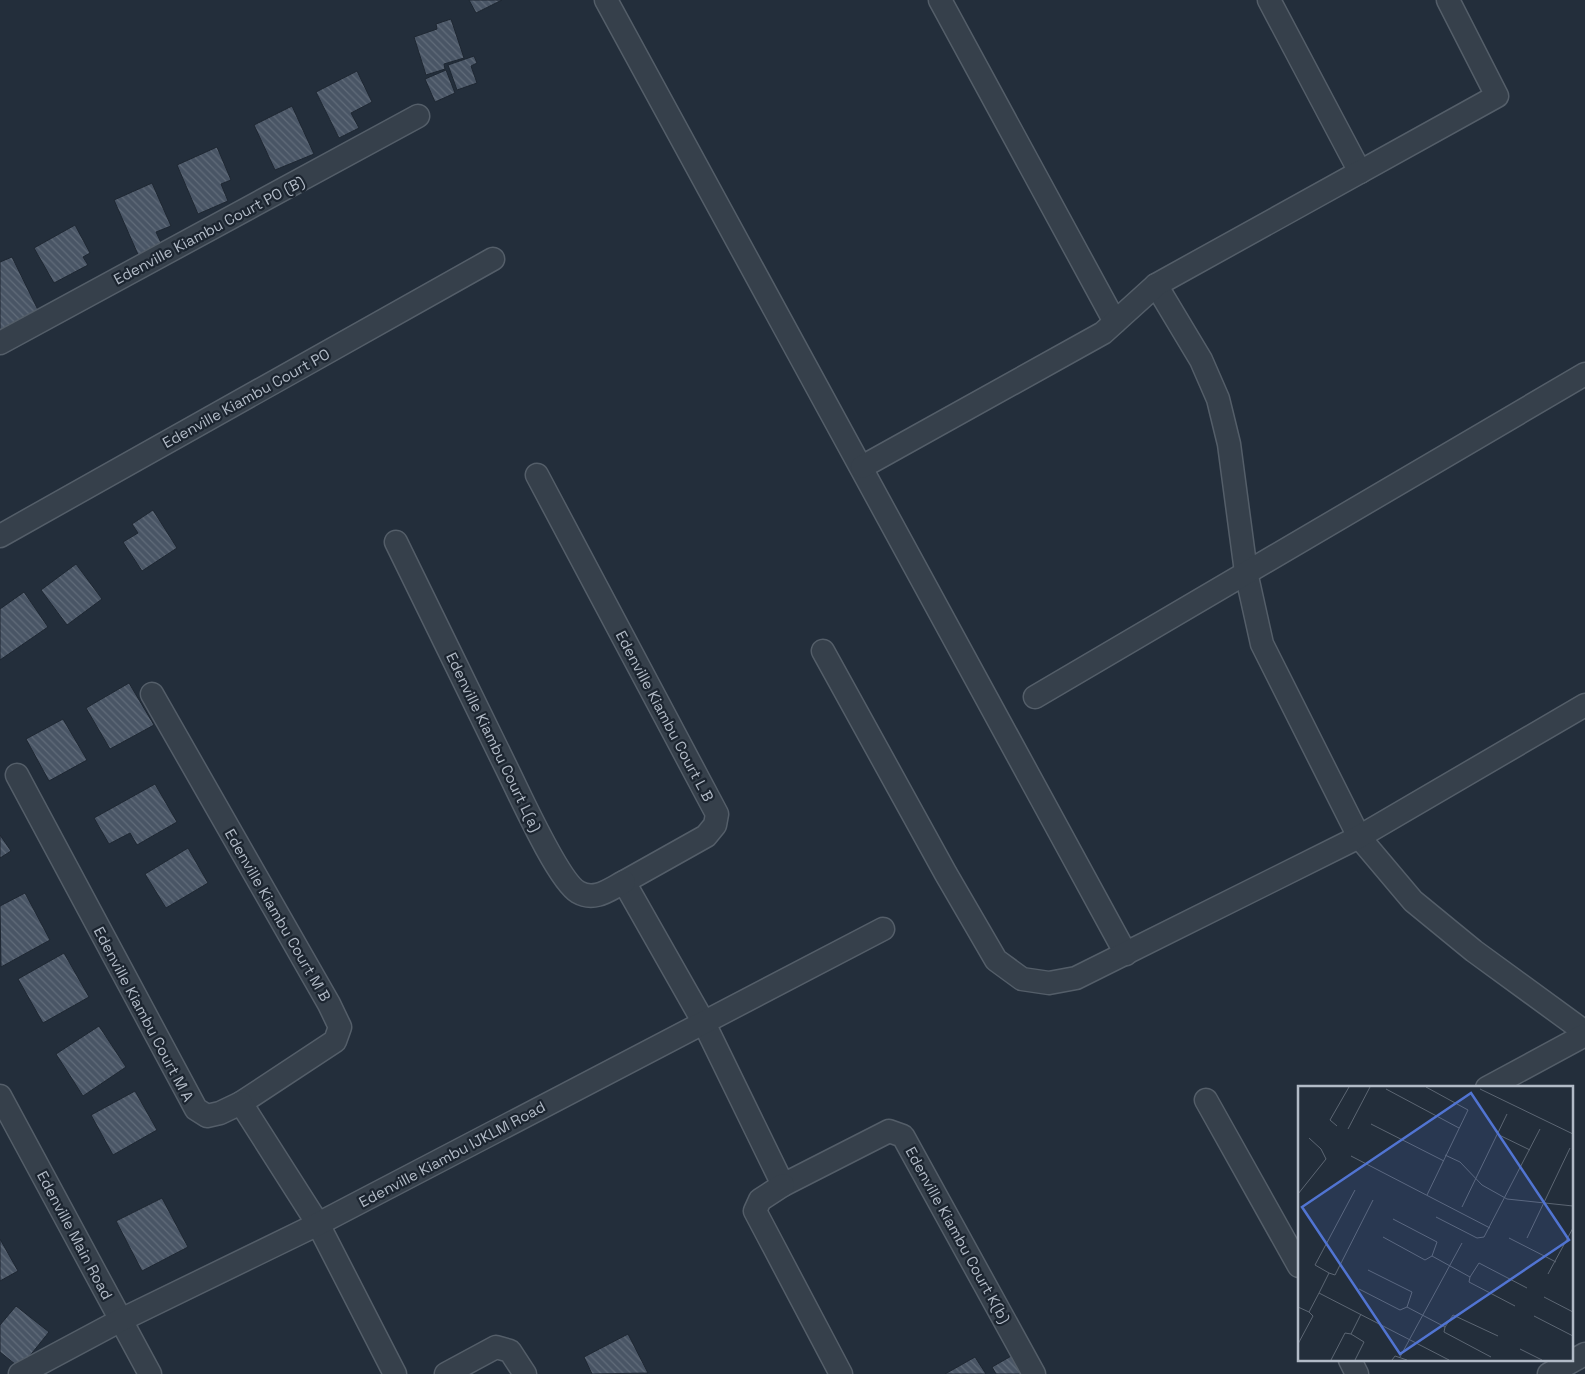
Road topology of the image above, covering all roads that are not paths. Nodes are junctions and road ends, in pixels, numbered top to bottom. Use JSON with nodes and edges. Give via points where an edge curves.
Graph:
{"nodes":[{"id":1,"x":606,"y":0,"type":"edge"},
{"id":2,"x":940,"y":0,"type":"edge"},
{"id":3,"x":1269,"y":0,"type":"edge"},
{"id":4,"x":1448,"y":0,"type":"edge"},
{"id":5,"x":418,"y":116,"type":"dead end"},
{"id":6,"x":1360,"y":172,"type":"junction"},
{"id":7,"x":492,"y":260,"type":"dead end"},
{"id":8,"x":1156,"y":285,"type":"junction"},
{"id":9,"x":1115,"y":322,"type":"junction"},
{"id":10,"x":0,"y":342,"type":"edge"},
{"id":11,"x":1584,"y":377,"type":"edge"},
{"id":12,"x":862,"y":467,"type":"junction"},
{"id":13,"x":537,"y":475,"type":"dead end"},
{"id":14,"x":0,"y":536,"type":"edge"},
{"id":15,"x":396,"y":542,"type":"dead end"},
{"id":16,"x":1246,"y":572,"type":"junction"},
{"id":17,"x":823,"y":651,"type":"dead end"},
{"id":18,"x":152,"y":694,"type":"dead end"},
{"id":19,"x":1035,"y":697,"type":"dead end"},
{"id":20,"x":1585,"y":705,"type":"edge"},
{"id":21,"x":17,"y":775,"type":"dead end"},
{"id":22,"x":1358,"y":837,"type":"junction"},
{"id":23,"x":624,"y":882,"type":"junction"},
{"id":24,"x":883,"y":928,"type":"dead end"},
{"id":25,"x":1126,"y":954,"type":"junction"},
{"id":26,"x":704,"y":1022,"type":"junction"},
{"id":27,"x":1585,"y":1033,"type":"edge"},
{"id":28,"x":1491,"y":1086,"type":"edge"},
{"id":29,"x":0,"y":1096,"type":"edge"},
{"id":30,"x":1206,"y":1100,"type":"dead end"},
{"id":31,"x":241,"y":1103,"type":"junction"},
{"id":32,"x":784,"y":1185,"type":"junction"},
{"id":33,"x":318,"y":1224,"type":"junction"},
{"id":34,"x":1298,"y":1264,"type":"edge"},
{"id":35,"x":121,"y":1320,"type":"junction"},
{"id":36,"x":1585,"y":1354,"type":"edge"},
{"id":37,"x":1572,"y":1361,"type":"edge"},
{"id":38,"x":1351,"y":1362,"type":"edge"},
{"id":39,"x":1571,"y":1362,"type":"edge"},
{"id":40,"x":20,"y":1374,"type":"edge"},
{"id":41,"x":150,"y":1374,"type":"edge"},
{"id":42,"x":395,"y":1374,"type":"edge"},
{"id":43,"x":446,"y":1374,"type":"edge"},
{"id":44,"x":525,"y":1374,"type":"edge"},
{"id":45,"x":841,"y":1374,"type":"edge"},
{"id":46,"x":1034,"y":1374,"type":"edge"},
{"id":47,"x":1357,"y":1374,"type":"edge"},
{"id":48,"x":1549,"y":1374,"type":"edge"}],
"edges":[{"from":1,"to":12,"type":"street"},
{"from":2,"to":9,"type":"street"},
{"from":3,"to":6,"type":"street"},
{"from":4,"to":6,"type":"street","via":[[1497,96]]},
{"from":5,"to":10,"type":"street","name":"Edenville Kiambu Court PO (B)"},
{"from":6,"to":8,"type":"street"},
{"from":7,"to":14,"type":"street","name":"Edenville Kiambu Court PO"},
{"from":8,"to":9,"type":"street"},
{"from":8,"to":16,"type":"street","via":[[1201,360],[1218,398],[1229,444]]},
{"from":9,"to":12,"type":"street","via":[[1103,333]]},
{"from":11,"to":16,"type":"street"},
{"from":12,"to":25,"type":"street"},
{"from":13,"to":23,"type":"street","name":"Edenville Kiambu Court L B","via":[[717,814],[715,824],[706,836]]},
{"from":15,"to":23,"type":"street","name":"Edenville Kiambu Court L(a)","via":[[538,832],[567,880],[577,892],[592,896]]},
{"from":16,"to":19,"type":"street"},
{"from":16,"to":22,"type":"street","via":[[1262,644]]},
{"from":17,"to":25,"type":"street","via":[[996,960],[1022,979],[1049,983],[1076,978]]},
{"from":18,"to":31,"type":"street","name":"Edenville Kiambu Court M B","via":[[340,1027],[334,1041]]},
{"from":20,"to":22,"type":"street"},
{"from":21,"to":31,"type":"street","name":"Edenville Kiambu Court M A","via":[[196,1109],[207,1116]]},
{"from":22,"to":25,"type":"street"},
{"from":22,"to":27,"type":"street","via":[[1412,901]]},
{"from":23,"to":26,"type":"street"},
{"from":24,"to":26,"type":"street","name":"Edenville Kiambu IJKLM Road"},
{"from":26,"to":32,"type":"street"},
{"from":26,"to":33,"type":"street","name":"Edenville Kiambu IJKLM Road"},
{"from":27,"to":28,"type":"street"},
{"from":29,"to":35,"type":"street","name":"Edenville Main Road"},
{"from":30,"to":34,"type":"street"},
{"from":31,"to":33,"type":"street"},
{"from":32,"to":45,"type":"street","name":"Edenville Kiambu Court K(b)","via":[[760,1200],[755,1211]]},
{"from":32,"to":46,"type":"street","name":"Edenville Kiambu Court K(b)","via":[[889,1132],[903,1136]]},
{"from":33,"to":35,"type":"street","name":"Edenville Kiambu IJKLM Road"},
{"from":33,"to":42,"type":"street"},
{"from":35,"to":40,"type":"street","name":"Edenville Kiambu IJKLM Road"},
{"from":35,"to":41,"type":"street","name":"Edenville Main Road"},
{"from":36,"to":37,"type":"street"},
{"from":38,"to":47,"type":"street"},
{"from":39,"to":48,"type":"street"},
{"from":43,"to":44,"type":"street","via":[[496,1347],[510,1351]]}]}
